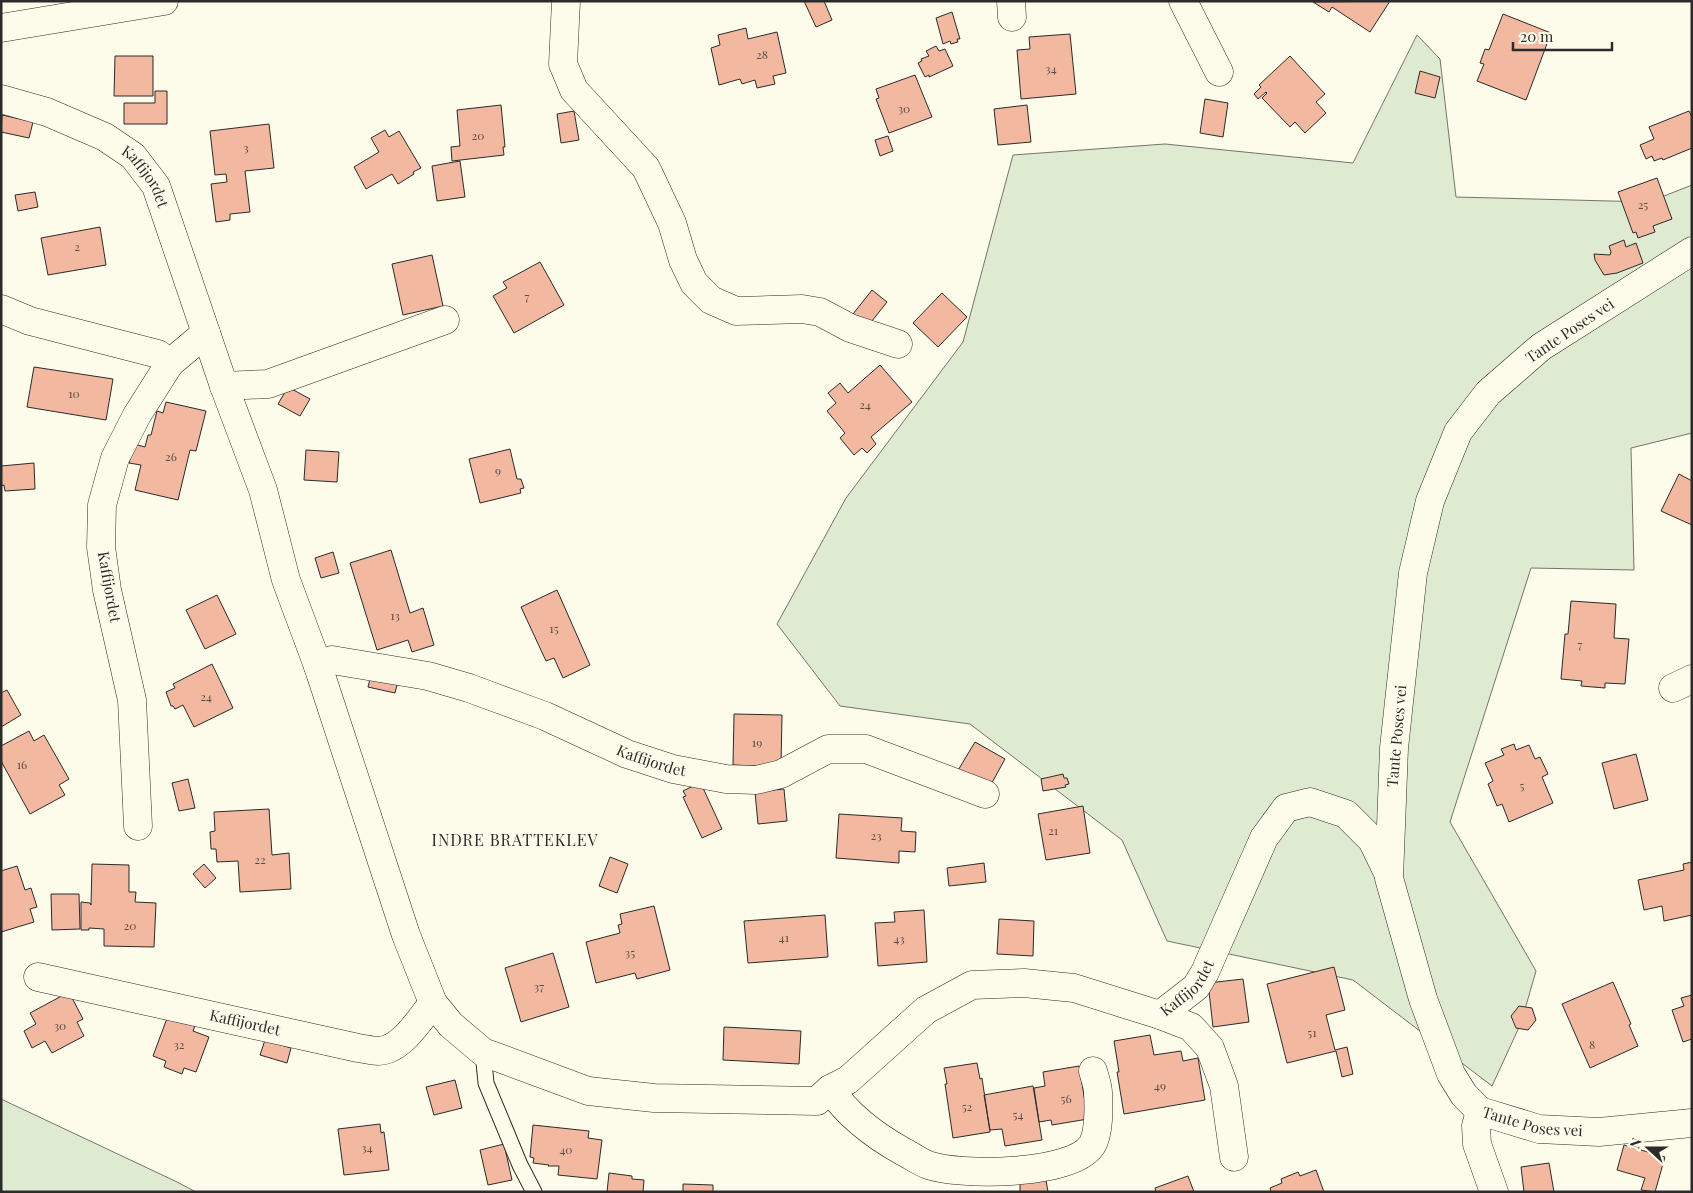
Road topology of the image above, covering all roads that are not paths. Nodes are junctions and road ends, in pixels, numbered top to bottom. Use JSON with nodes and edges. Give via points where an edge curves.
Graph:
{"nodes":[{"id":1,"x":566,"y":1,"type":"edge"},
{"id":2,"x":1183,"y":1,"type":"edge"},
{"id":3,"x":158,"y":2,"type":"edge"},
{"id":4,"x":1,"y":28,"type":"edge"},
{"id":5,"x":1219,"y":72,"type":"dead end"},
{"id":6,"x":1,"y":99,"type":"edge"},
{"id":7,"x":1692,"y":251,"type":"edge"},
{"id":8,"x":1,"y":309,"type":"edge"},
{"id":9,"x":445,"y":320,"type":"dead end"},
{"id":10,"x":206,"y":333,"type":"junction"},
{"id":11,"x":898,"y":344,"type":"dead end"},
{"id":12,"x":170,"y":363,"type":"junction"},
{"id":13,"x":224,"y":386,"type":"junction"},
{"id":14,"x":318,"y":666,"type":"junction"},
{"id":15,"x":985,"y":794,"type":"dead end"},
{"id":16,"x":138,"y":826,"type":"dead end"},
{"id":17,"x":1389,"y":878,"type":"junction"},
{"id":18,"x":38,"y":977,"type":"dead end"},
{"id":19,"x":433,"y":1003,"type":"junction"},
{"id":20,"x":1160,"y":1015,"type":"junction"},
{"id":21,"x":483,"y":1052,"type":"junction"},
{"id":22,"x":1093,"y":1071,"type":"dead end"},
{"id":23,"x":830,"y":1089,"type":"junction"},
{"id":24,"x":1480,"y":1111,"type":"junction"},
{"id":25,"x":1692,"y":1123,"type":"edge"},
{"id":26,"x":1234,"y":1157,"type":"dead end"},
{"id":27,"x":534,"y":1192,"type":"edge"},
{"id":28,"x":1494,"y":1192,"type":"edge"}],
"edges":[{"from":1,"to":11,"type":"street","via":[[563,64],[574,90],[646,168],[672,223],[694,283],[711,300],[736,311],[802,308],[820,312],[850,328]]},
{"from":2,"to":5,"type":"street"},
{"from":3,"to":4,"type":"street"},
{"from":6,"to":10,"type":"street","name":"Kaffijordet","via":[[46,112],[105,137],[133,156],[156,186]]},
{"from":7,"to":17,"type":"street","name":"Tante Poses vei","via":[[1541,347],[1488,392],[1458,432],[1430,501],[1413,573],[1394,748]]},
{"from":8,"to":12,"type":"street","via":[[30,321],[158,354]]},
{"from":9,"to":13,"type":"street","via":[[268,384]]},
{"from":10,"to":12,"type":"street","name":"Kaffijordet"},
{"from":10,"to":13,"type":"street","name":"Kaffijordet"},
{"from":12,"to":16,"type":"street","name":"Kaffijordet","via":[[136,415],[115,458],[102,505],[101,546],[107,590],[132,700]]},
{"from":13,"to":14,"type":"street","name":"Kaffijordet","via":[[263,490],[286,580]]},
{"from":14,"to":15,"type":"street","name":"Kaffijordet","via":[[332,660],[428,676],[544,716],[627,754],[682,771],[726,779],[756,780],[781,774],[828,749],[866,749]]},
{"from":14,"to":19,"type":"street","name":"Kaffijordet","via":[[406,935]]},
{"from":17,"to":20,"type":"street","name":"Kaffijordet","via":[[1372,840],[1346,814],[1310,802],[1286,808],[1264,838],[1196,988]]},
{"from":17,"to":24,"type":"street","name":"Tante Poses vei","via":[[1423,999],[1452,1074],[1464,1095]]},
{"from":18,"to":19,"type":"street","name":"Kaffijordet","via":[[380,1051],[395,1047]]},
{"from":19,"to":21,"type":"street","name":"Kaffijordet","via":[[451,1026]]},
{"from":20,"to":23,"type":"street","name":"Kaffijordet","via":[[1074,988],[1024,983],[972,985],[926,1010],[848,1080]]},
{"from":20,"to":26,"type":"street","via":[[1191,1028],[1210,1048],[1224,1086]]},
{"from":21,"to":23,"type":"street","name":"Kaffijordet","via":[[588,1091],[644,1097],[817,1101]]},
{"from":21,"to":27,"type":"lane","via":[[486,1084]]},
{"from":22,"to":23,"type":"street","via":[[1098,1092],[1096,1136],[1091,1147],[1078,1157],[1054,1165],[1000,1173],[948,1170],[927,1165],[870,1132],[841,1106]]},
{"from":24,"to":25,"type":"street","name":"Tante Poses vei","via":[[1540,1129],[1599,1132]]},
{"from":24,"to":28,"type":"street","via":[[1476,1126],[1477,1144]]}]}
